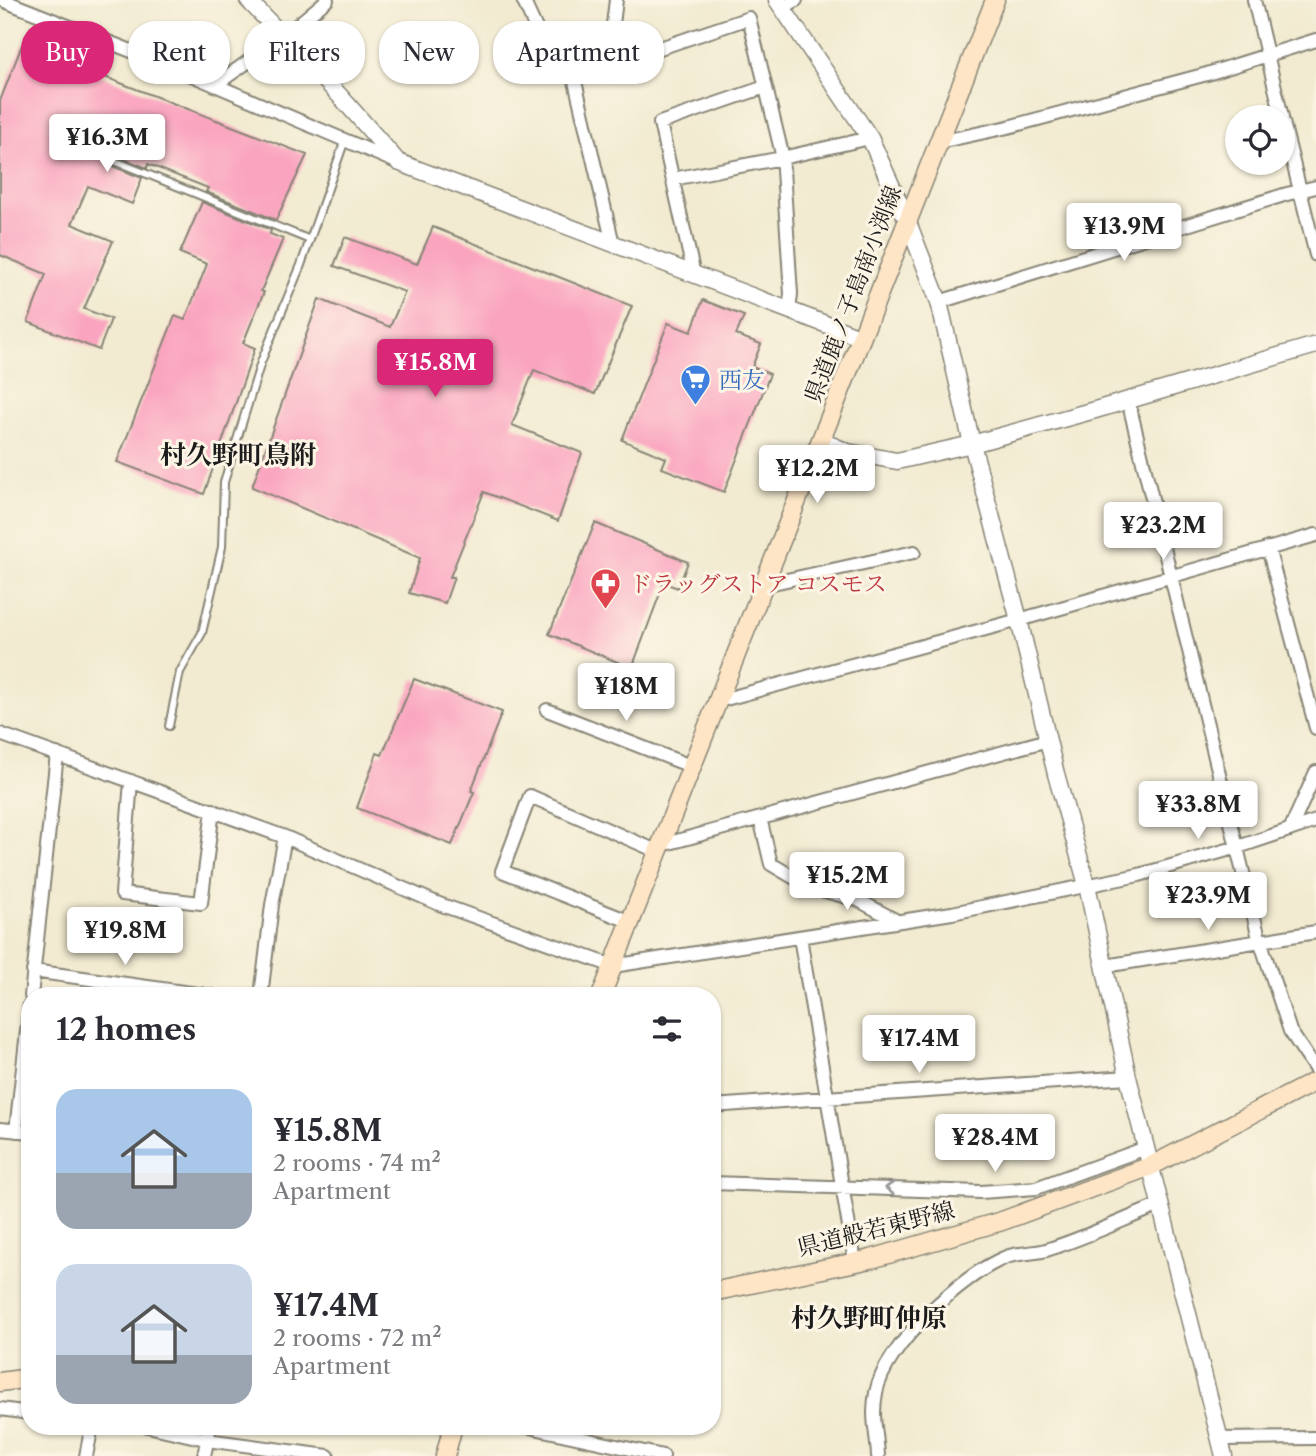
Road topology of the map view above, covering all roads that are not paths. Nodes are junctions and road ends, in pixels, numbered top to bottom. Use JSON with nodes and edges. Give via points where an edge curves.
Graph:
{"nodes":[{"id":1,"x":2,"y":0,"type":"edge"},
{"id":2,"x":248,"y":0,"type":"edge"},
{"id":3,"x":327,"y":0,"type":"edge"},
{"id":4,"x":523,"y":0,"type":"edge"},
{"id":5,"x":616,"y":0,"type":"edge"},
{"id":6,"x":995,"y":0,"type":"edge"},
{"id":7,"x":1254,"y":0,"type":"edge"},
{"id":8,"x":785,"y":3,"type":"edge"},
{"id":9,"x":268,"y":21,"type":"edge"},
{"id":10,"x":302,"y":21,"type":"edge"},
{"id":11,"x":1316,"y":40,"type":"edge"},
{"id":12,"x":1266,"y":55,"type":"junction"},
{"id":13,"x":244,"y":65,"type":"edge"},
{"id":14,"x":327,"y":84,"type":"edge"},
{"id":15,"x":215,"y":85,"type":"junction"},
{"id":16,"x":765,"y":87,"type":"junction"},
{"id":17,"x":1278,"y":105,"type":"edge"},
{"id":18,"x":370,"y":130,"type":"junction"},
{"id":19,"x":870,"y":138,"type":"junction"},
{"id":20,"x":345,"y":140,"type":"junction"},
{"id":21,"x":939,"y":142,"type":"junction"},
{"id":22,"x":782,"y":158,"type":"junction"},
{"id":23,"x":110,"y":159,"type":"dead end"},
{"id":24,"x":398,"y":162,"type":"junction"},
{"id":25,"x":1295,"y":171,"type":"edge"},
{"id":26,"x":673,"y":179,"type":"junction"},
{"id":27,"x":1316,"y":187,"type":"edge"},
{"id":28,"x":1300,"y":191,"type":"junction"},
{"id":29,"x":907,"y":220,"type":"junction"},
{"id":30,"x":310,"y":240,"type":"junction"},
{"id":31,"x":613,"y":244,"type":"junction"},
{"id":32,"x":1316,"y":255,"type":"edge"},
{"id":33,"x":695,"y":275,"type":"junction"},
{"id":34,"x":939,"y":302,"type":"junction"},
{"id":35,"x":789,"y":310,"type":"junction"},
{"id":36,"x":862,"y":338,"type":"junction"},
{"id":37,"x":1316,"y":345,"type":"edge"},
{"id":38,"x":1128,"y":400,"type":"junction"},
{"id":39,"x":822,"y":440,"type":"junction"},
{"id":40,"x":972,"y":444,"type":"junction"},
{"id":41,"x":1316,"y":535,"type":"edge"},
{"id":42,"x":1268,"y":548,"type":"junction"},
{"id":43,"x":914,"y":552,"type":"dead end"},
{"id":44,"x":1169,"y":577,"type":"junction"},
{"id":45,"x":764,"y":585,"type":"junction"},
{"id":46,"x":1019,"y":620,"type":"junction"},
{"id":47,"x":718,"y":701,"type":"junction"},
{"id":48,"x":547,"y":710,"type":"dead end"},
{"id":49,"x":169,"y":726,"type":"dead end"},
{"id":50,"x":1316,"y":728,"type":"edge"},
{"id":51,"x":0,"y":734,"type":"edge"},
{"id":52,"x":1048,"y":740,"type":"junction"},
{"id":53,"x":57,"y":754,"type":"junction"},
{"id":54,"x":693,"y":767,"type":"junction"},
{"id":55,"x":1316,"y":772,"type":"edge"},
{"id":56,"x":131,"y":781,"type":"junction"},
{"id":57,"x":212,"y":810,"type":"junction"},
{"id":58,"x":760,"y":818,"type":"junction"},
{"id":59,"x":1316,"y":821,"type":"edge"},
{"id":60,"x":1290,"y":830,"type":"junction"},
{"id":61,"x":285,"y":837,"type":"junction"},
{"id":62,"x":1238,"y":847,"type":"junction"},
{"id":63,"x":661,"y":848,"type":"junction"},
{"id":64,"x":1087,"y":885,"type":"junction"},
{"id":65,"x":898,"y":921,"type":"junction"},
{"id":66,"x":631,"y":922,"type":"junction"},
{"id":67,"x":1316,"y":932,"type":"edge"},
{"id":68,"x":800,"y":937,"type":"junction"},
{"id":69,"x":1260,"y":940,"type":"junction"},
{"id":70,"x":612,"y":966,"type":"junction"},
{"id":71,"x":1104,"y":966,"type":"junction"},
{"id":72,"x":33,"y":971,"type":"junction"},
{"id":73,"x":32,"y":987,"type":"edge"},
{"id":74,"x":148,"y":987,"type":"edge"},
{"id":75,"x":262,"y":987,"type":"edge"},
{"id":76,"x":604,"y":987,"type":"edge"},
{"id":77,"x":1316,"y":1070,"type":"edge"},
{"id":78,"x":1128,"y":1077,"type":"junction"},
{"id":79,"x":1316,"y":1081,"type":"edge"},
{"id":80,"x":21,"y":1086,"type":"edge"},
{"id":81,"x":827,"y":1098,"type":"junction"},
{"id":82,"x":721,"y":1105,"type":"edge"},
{"id":83,"x":0,"y":1129,"type":"edge"},
{"id":84,"x":16,"y":1131,"type":"junction"},
{"id":85,"x":21,"y":1131,"type":"edge"},
{"id":86,"x":1146,"y":1147,"type":"junction"},
{"id":87,"x":1151,"y":1166,"type":"junction"},
{"id":88,"x":721,"y":1183,"type":"edge"},
{"id":89,"x":842,"y":1186,"type":"junction"},
{"id":90,"x":1160,"y":1205,"type":"junction"},
{"id":91,"x":855,"y":1262,"type":"junction"},
{"id":92,"x":721,"y":1290,"type":"edge"},
{"id":93,"x":21,"y":1379,"type":"edge"},
{"id":94,"x":0,"y":1382,"type":"edge"},
{"id":95,"x":0,"y":1409,"type":"edge"},
{"id":96,"x":21,"y":1412,"type":"edge"},
{"id":97,"x":90,"y":1435,"type":"edge"},
{"id":98,"x":209,"y":1435,"type":"edge"},
{"id":99,"x":219,"y":1435,"type":"edge"},
{"id":100,"x":451,"y":1435,"type":"edge"},
{"id":101,"x":566,"y":1435,"type":"edge"},
{"id":102,"x":1316,"y":1438,"type":"edge"},
{"id":103,"x":1220,"y":1440,"type":"junction"},
{"id":104,"x":86,"y":1456,"type":"edge"},
{"id":105,"x":204,"y":1456,"type":"edge"},
{"id":106,"x":328,"y":1456,"type":"edge"},
{"id":107,"x":445,"y":1456,"type":"edge"},
{"id":108,"x":663,"y":1456,"type":"edge"},
{"id":109,"x":878,"y":1456,"type":"edge"},
{"id":110,"x":1224,"y":1456,"type":"edge"}],
"edges":[{"from":1,"to":15,"type":"street"},
{"from":2,"to":9,"type":"street"},
{"from":3,"to":10,"type":"street"},
{"from":4,"to":5,"type":"street","via":[[545,48],[612,32]]},
{"from":6,"to":21,"type":"main road","name":"県道鹿ノ子島南小渕線"},
{"from":7,"to":12,"type":"street"},
{"from":8,"to":19,"type":"street"},
{"from":11,"to":12,"type":"street"},
{"from":12,"to":17,"type":"street"},
{"from":12,"to":21,"type":"street"},
{"from":13,"to":15,"type":"street"},
{"from":14,"to":18,"type":"street"},
{"from":15,"to":20,"type":"street"},
{"from":16,"to":22,"type":"street"},
{"from":16,"to":26,"type":"street","via":[[660,123]]},
{"from":16,"to":31,"type":"street","via":[[749,18],[574,78]]},
{"from":18,"to":20,"type":"street"},
{"from":18,"to":24,"type":"street"},
{"from":19,"to":22,"type":"street"},
{"from":19,"to":29,"type":"street"},
{"from":20,"to":24,"type":"street"},
{"from":20,"to":30,"type":"lane"},
{"from":21,"to":29,"type":"main road","name":"県道鹿ノ子島南小渕線"},
{"from":22,"to":26,"type":"street"},
{"from":22,"to":35,"type":"street"},
{"from":23,"to":30,"type":"lane"},
{"from":24,"to":31,"type":"street"},
{"from":25,"to":28,"type":"street"},
{"from":26,"to":33,"type":"street"},
{"from":27,"to":28,"type":"street"},
{"from":28,"to":32,"type":"street"},
{"from":28,"to":34,"type":"street"},
{"from":29,"to":34,"type":"street"},
{"from":29,"to":36,"type":"main road","name":"県道鹿ノ子島南小渕線"},
{"from":30,"to":49,"type":"lane","via":[[261,362],[224,482],[222,547],[202,633],[180,673]]},
{"from":31,"to":33,"type":"street"},
{"from":33,"to":35,"type":"street"},
{"from":34,"to":40,"type":"street"},
{"from":35,"to":36,"type":"street"},
{"from":36,"to":39,"type":"main road","name":"県道鹿ノ子島南小渕線"},
{"from":37,"to":38,"type":"street"},
{"from":38,"to":40,"type":"street"},
{"from":38,"to":44,"type":"street"},
{"from":39,"to":40,"type":"street","via":[[848,452],[897,461]]},
{"from":39,"to":45,"type":"main road","name":"県道鹿ノ子島南小渕線"},
{"from":40,"to":46,"type":"street"},
{"from":41,"to":42,"type":"street"},
{"from":42,"to":44,"type":"street"},
{"from":42,"to":50,"type":"street"},
{"from":43,"to":45,"type":"street"},
{"from":44,"to":46,"type":"street"},
{"from":44,"to":62,"type":"street"},
{"from":45,"to":47,"type":"main road","name":"県道鹿ノ子島南小渕線"},
{"from":46,"to":47,"type":"street"},
{"from":46,"to":52,"type":"street"},
{"from":47,"to":54,"type":"main road","name":"県道鹿ノ子島南小渕線"},
{"from":48,"to":54,"type":"street"},
{"from":51,"to":53,"type":"street"},
{"from":52,"to":58,"type":"street"},
{"from":52,"to":64,"type":"street"},
{"from":53,"to":56,"type":"street"},
{"from":53,"to":72,"type":"street"},
{"from":54,"to":63,"type":"main road","name":"県道鹿ノ子島南小渕線"},
{"from":55,"to":60,"type":"street"},
{"from":56,"to":57,"type":"street"},
{"from":56,"to":57,"type":"street","via":[[122,894],[201,903]]},
{"from":57,"to":61,"type":"street"},
{"from":58,"to":63,"type":"street"},
{"from":58,"to":65,"type":"street","via":[[771,864],[810,887],[858,900]]},
{"from":59,"to":60,"type":"street"},
{"from":60,"to":62,"type":"street"},
{"from":61,"to":70,"type":"street","via":[[439,904]]},
{"from":61,"to":75,"type":"street"},
{"from":62,"to":64,"type":"street"},
{"from":62,"to":69,"type":"street"},
{"from":63,"to":66,"type":"main road","name":"県道鹿ノ子島南小渕線"},
{"from":63,"to":66,"type":"street","via":[[530,796],[502,871]]},
{"from":64,"to":65,"type":"street"},
{"from":64,"to":71,"type":"street"},
{"from":65,"to":68,"type":"street"},
{"from":66,"to":70,"type":"main road","name":"県道鹿ノ子島南小渕線"},
{"from":67,"to":69,"type":"street"},
{"from":68,"to":70,"type":"street"},
{"from":68,"to":81,"type":"street"},
{"from":69,"to":71,"type":"street"},
{"from":69,"to":77,"type":"street","via":[[1290,1031]]},
{"from":70,"to":76,"type":"main road","name":"県道鹿ノ子島南小渕線"},
{"from":71,"to":78,"type":"street"},
{"from":72,"to":73,"type":"street"},
{"from":72,"to":74,"type":"street"},
{"from":78,"to":81,"type":"street"},
{"from":78,"to":86,"type":"street"},
{"from":79,"to":87,"type":"main road","name":"県道般若東野線"},
{"from":80,"to":84,"type":"street"},
{"from":81,"to":82,"type":"street"},
{"from":81,"to":89,"type":"street"},
{"from":83,"to":84,"type":"street"},
{"from":84,"to":85,"type":"street"},
{"from":86,"to":87,"type":"street"},
{"from":86,"to":89,"type":"street","one_way":true,"via":[[1036,1188],[981,1192]]},
{"from":87,"to":90,"type":"street"},
{"from":87,"to":91,"type":"main road","name":"県道般若東野線","via":[[1002,1221]]},
{"from":88,"to":89,"type":"street"},
{"from":89,"to":91,"type":"street"},
{"from":90,"to":103,"type":"street"},
{"from":90,"to":109,"type":"street","via":[[1044,1250],[1005,1257],[929,1312],[884,1367],[873,1420]]},
{"from":91,"to":92,"type":"main road","name":"県道般若東野線"},
{"from":93,"to":94,"type":"main road"},
{"from":95,"to":96,"type":"street"},
{"from":97,"to":104,"type":"street"},
{"from":98,"to":105,"type":"street"},
{"from":99,"to":106,"type":"street"},
{"from":100,"to":107,"type":"main road"},
{"from":101,"to":108,"type":"street"},
{"from":102,"to":103,"type":"street"},
{"from":103,"to":110,"type":"street"}]}
